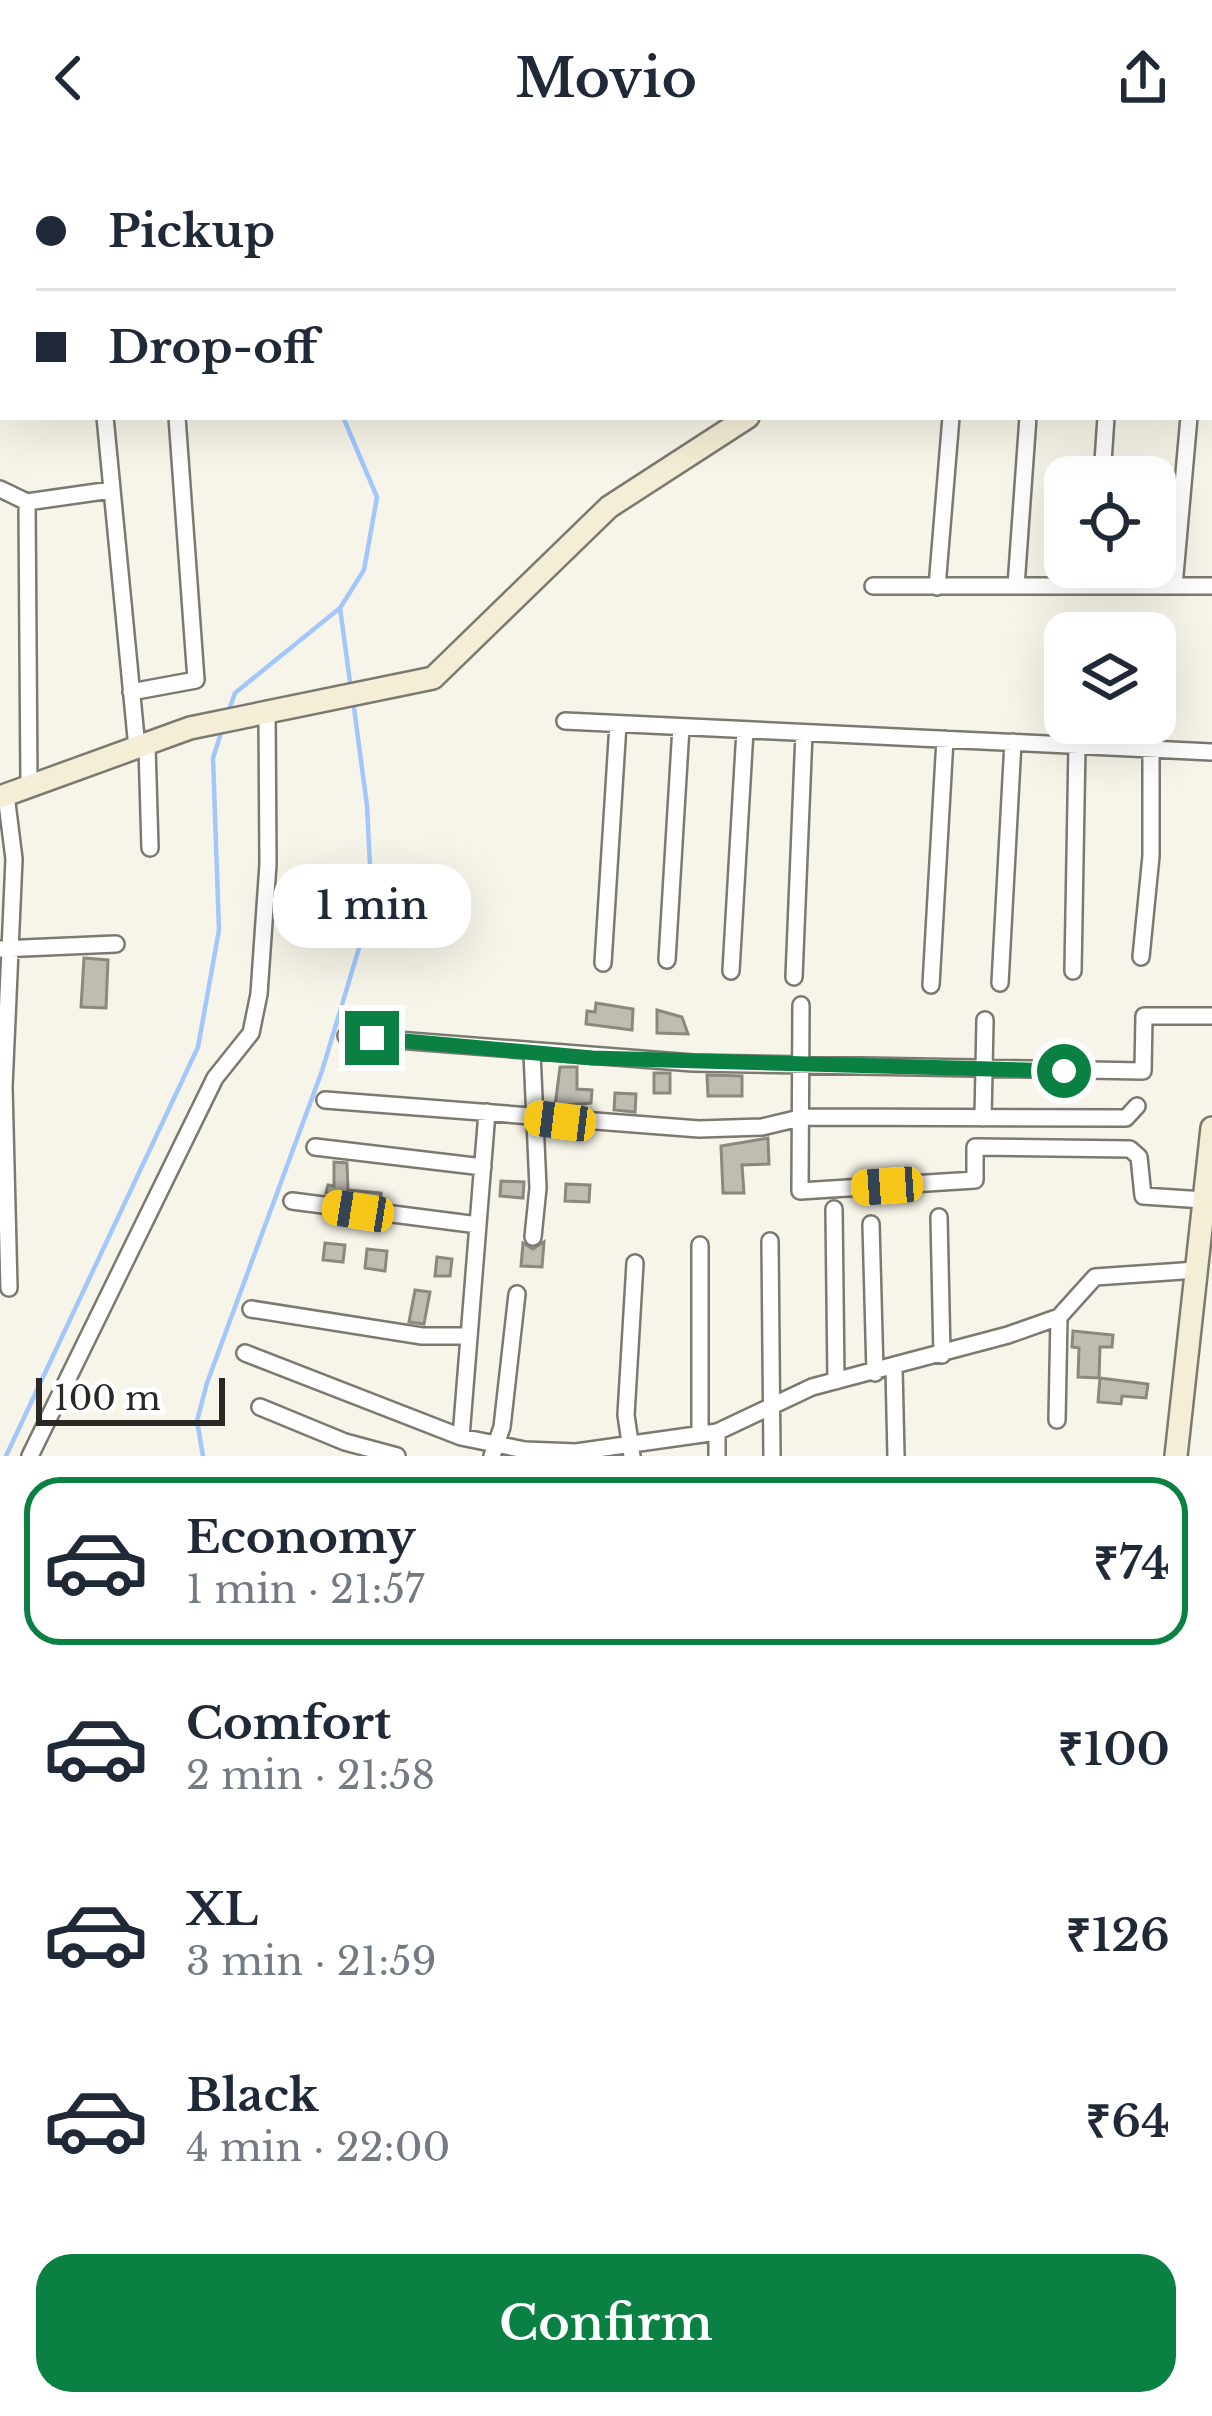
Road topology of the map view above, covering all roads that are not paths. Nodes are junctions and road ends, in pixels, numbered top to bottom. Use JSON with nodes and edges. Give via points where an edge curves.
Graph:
{"nodes":[{"id":1,"x":105,"y":420,"type":"edge"},
{"id":2,"x":177,"y":420,"type":"edge"},
{"id":3,"x":743,"y":420,"type":"edge"},
{"id":4,"x":951,"y":420,"type":"edge"},
{"id":5,"x":1028,"y":420,"type":"edge"},
{"id":6,"x":1106,"y":420,"type":"edge"},
{"id":7,"x":1189,"y":420,"type":"edge"},
{"id":8,"x":1103,"y":456,"type":"edge"},
{"id":9,"x":0,"y":489,"type":"edge"},
{"id":10,"x":111,"y":490,"type":"junction"},
{"id":11,"x":27,"y":502,"type":"junction"},
{"id":12,"x":1176,"y":563,"type":"edge"},
{"id":13,"x":873,"y":586,"type":"dead end"},
{"id":14,"x":1016,"y":586,"type":"junction"},
{"id":15,"x":1044,"y":586,"type":"edge"},
{"id":16,"x":1176,"y":586,"type":"edge"},
{"id":17,"x":1212,"y":586,"type":"edge"},
{"id":18,"x":937,"y":587,"type":"junction"},
{"id":19,"x":131,"y":692,"type":"junction"},
{"id":20,"x":267,"y":713,"type":"junction"},
{"id":21,"x":565,"y":721,"type":"dead end"},
{"id":22,"x":617,"y":724,"type":"junction"},
{"id":23,"x":681,"y":727,"type":"junction"},
{"id":24,"x":745,"y":730,"type":"junction"},
{"id":25,"x":804,"y":733,"type":"junction"},
{"id":26,"x":945,"y":739,"type":"junction"},
{"id":27,"x":1013,"y":742,"type":"junction"},
{"id":28,"x":1077,"y":746,"type":"junction"},
{"id":29,"x":142,"y":747,"type":"junction"},
{"id":30,"x":1151,"y":749,"type":"junction"},
{"id":31,"x":1212,"y":752,"type":"edge"},
{"id":32,"x":29,"y":787,"type":"junction"},
{"id":33,"x":3,"y":796,"type":"edge"},
{"id":34,"x":150,"y":848,"type":"dead end"},
{"id":35,"x":116,"y":944,"type":"dead end"},
{"id":36,"x":6,"y":948,"type":"edge"},
{"id":37,"x":1141,"y":957,"type":"dead end"},
{"id":38,"x":667,"y":960,"type":"dead end"},
{"id":39,"x":603,"y":963,"type":"dead end"},
{"id":40,"x":731,"y":970,"type":"dead end"},
{"id":41,"x":1072,"y":970,"type":"dead end"},
{"id":42,"x":794,"y":977,"type":"dead end"},
{"id":43,"x":1000,"y":983,"type":"dead end"},
{"id":44,"x":931,"y":985,"type":"dead end"},
{"id":45,"x":801,"y":1004,"type":"dead end"},
{"id":46,"x":1212,"y":1016,"type":"edge"},
{"id":47,"x":986,"y":1020,"type":"dead end"},
{"id":48,"x":3,"y":1033,"type":"edge"},
{"id":49,"x":346,"y":1036,"type":"dead end"},
{"id":50,"x":532,"y":1052,"type":"junction"},
{"id":51,"x":799,"y":1066,"type":"junction"},
{"id":52,"x":984,"y":1071,"type":"junction"},
{"id":53,"x":325,"y":1100,"type":"dead end"},
{"id":54,"x":1137,"y":1106,"type":"dead end"},
{"id":55,"x":487,"y":1112,"type":"junction"},
{"id":56,"x":532,"y":1118,"type":"junction"},
{"id":57,"x":797,"y":1118,"type":"junction"},
{"id":58,"x":983,"y":1118,"type":"junction"},
{"id":59,"x":1212,"y":1129,"type":"edge"},
{"id":60,"x":315,"y":1147,"type":"dead end"},
{"id":61,"x":483,"y":1167,"type":"junction"},
{"id":62,"x":1204,"y":1200,"type":"junction"},
{"id":63,"x":292,"y":1201,"type":"dead end"},
{"id":64,"x":834,"y":1209,"type":"dead end"},
{"id":65,"x":939,"y":1217,"type":"dead end"},
{"id":66,"x":872,"y":1224,"type":"dead end"},
{"id":67,"x":478,"y":1225,"type":"junction"},
{"id":68,"x":533,"y":1237,"type":"dead end"},
{"id":69,"x":770,"y":1241,"type":"dead end"},
{"id":70,"x":700,"y":1245,"type":"dead end"},
{"id":71,"x":635,"y":1263,"type":"dead end"},
{"id":72,"x":1197,"y":1270,"type":"junction"},
{"id":73,"x":9,"y":1288,"type":"dead end"},
{"id":74,"x":517,"y":1294,"type":"dead end"},
{"id":75,"x":251,"y":1310,"type":"dead end"},
{"id":76,"x":1059,"y":1317,"type":"junction"},
{"id":77,"x":469,"y":1336,"type":"junction"},
{"id":78,"x":245,"y":1353,"type":"dead end"},
{"id":79,"x":942,"y":1355,"type":"junction"},
{"id":80,"x":894,"y":1368,"type":"junction"},
{"id":81,"x":875,"y":1372,"type":"junction"},
{"id":82,"x":836,"y":1381,"type":"junction"},
{"id":83,"x":772,"y":1403,"type":"junction"},
{"id":84,"x":260,"y":1407,"type":"dead end"},
{"id":85,"x":1057,"y":1420,"type":"dead end"},
{"id":86,"x":708,"y":1432,"type":"junction"},
{"id":87,"x":461,"y":1437,"type":"junction"},
{"id":88,"x":493,"y":1450,"type":"edge"},
{"id":89,"x":631,"y":1451,"type":"edge"},
{"id":90,"x":591,"y":1453,"type":"edge"},
{"id":91,"x":564,"y":1454,"type":"edge"},
{"id":92,"x":29,"y":1456,"type":"edge"},
{"id":93,"x":398,"y":1456,"type":"edge"},
{"id":94,"x":717,"y":1456,"type":"edge"},
{"id":95,"x":772,"y":1456,"type":"edge"},
{"id":96,"x":896,"y":1456,"type":"edge"},
{"id":97,"x":1176,"y":1456,"type":"edge"}],
"edges":[{"from":1,"to":10,"type":"street"},
{"from":2,"to":19,"type":"street","via":[[196,680]]},
{"from":3,"to":20,"type":"street","via":[[610,507],[433,678]]},
{"from":4,"to":18,"type":"street"},
{"from":5,"to":14,"type":"street"},
{"from":6,"to":8,"type":"street"},
{"from":7,"to":12,"type":"street"},
{"from":9,"to":11,"type":"street"},
{"from":10,"to":11,"type":"street"},
{"from":10,"to":19,"type":"street"},
{"from":11,"to":32,"type":"street"},
{"from":13,"to":18,"type":"street"},
{"from":14,"to":15,"type":"street"},
{"from":14,"to":18,"type":"street"},
{"from":16,"to":17,"type":"street"},
{"from":19,"to":29,"type":"street"},
{"from":20,"to":29,"type":"street"},
{"from":20,"to":92,"type":"street","via":[[268,864],[250,1033],[207,1093]]},
{"from":21,"to":22,"type":"street"},
{"from":22,"to":23,"type":"street"},
{"from":22,"to":39,"type":"street"},
{"from":23,"to":24,"type":"street"},
{"from":23,"to":38,"type":"street"},
{"from":24,"to":25,"type":"street"},
{"from":24,"to":40,"type":"street"},
{"from":25,"to":26,"type":"street"},
{"from":25,"to":42,"type":"street"},
{"from":26,"to":27,"type":"street"},
{"from":26,"to":44,"type":"street"},
{"from":27,"to":28,"type":"street"},
{"from":27,"to":43,"type":"street"},
{"from":28,"to":30,"type":"street"},
{"from":28,"to":41,"type":"street"},
{"from":29,"to":32,"type":"street"},
{"from":29,"to":34,"type":"street"},
{"from":30,"to":31,"type":"street"},
{"from":30,"to":37,"type":"street"},
{"from":32,"to":33,"type":"street"},
{"from":33,"to":36,"type":"street","via":[[14,859]]},
{"from":35,"to":36,"type":"street"},
{"from":36,"to":48,"type":"street"},
{"from":45,"to":51,"type":"street"},
{"from":46,"to":52,"type":"street","via":[[1144,1016],[1143,1071]]},
{"from":47,"to":52,"type":"street"},
{"from":48,"to":73,"type":"street"},
{"from":49,"to":50,"type":"street"},
{"from":50,"to":51,"type":"street"},
{"from":50,"to":56,"type":"street"},
{"from":51,"to":52,"type":"street"},
{"from":51,"to":57,"type":"street"},
{"from":52,"to":58,"type":"street"},
{"from":53,"to":55,"type":"street"},
{"from":54,"to":58,"type":"street","via":[[1126,1118]]},
{"from":55,"to":56,"type":"street"},
{"from":55,"to":61,"type":"street"},
{"from":56,"to":57,"type":"street","via":[[699,1130]]},
{"from":56,"to":68,"type":"street"},
{"from":57,"to":58,"type":"street"},
{"from":57,"to":62,"type":"street","via":[[800,1191],[974,1180],[974,1147],[1130,1149],[1139,1157],[1143,1196]]},
{"from":59,"to":62,"type":"street"},
{"from":60,"to":61,"type":"street"},
{"from":61,"to":67,"type":"street"},
{"from":62,"to":72,"type":"street"},
{"from":63,"to":67,"type":"street"},
{"from":64,"to":82,"type":"street"},
{"from":65,"to":79,"type":"street"},
{"from":66,"to":81,"type":"street"},
{"from":67,"to":77,"type":"street"},
{"from":69,"to":83,"type":"street"},
{"from":70,"to":86,"type":"street"},
{"from":71,"to":89,"type":"street"},
{"from":72,"to":76,"type":"street","via":[[1095,1277]]},
{"from":72,"to":97,"type":"street"},
{"from":74,"to":88,"type":"street"},
{"from":75,"to":77,"type":"street"},
{"from":76,"to":79,"type":"street"},
{"from":76,"to":85,"type":"street"},
{"from":77,"to":87,"type":"street"},
{"from":78,"to":87,"type":"street"},
{"from":79,"to":80,"type":"street"},
{"from":80,"to":81,"type":"street"},
{"from":80,"to":96,"type":"street"},
{"from":81,"to":82,"type":"street"},
{"from":82,"to":83,"type":"street"},
{"from":83,"to":86,"type":"street"},
{"from":83,"to":95,"type":"street"},
{"from":84,"to":93,"type":"street"},
{"from":86,"to":89,"type":"street"},
{"from":86,"to":94,"type":"street"},
{"from":87,"to":88,"type":"street"},
{"from":88,"to":91,"type":"street"},
{"from":89,"to":90,"type":"street"},
{"from":90,"to":91,"type":"street"}]}
